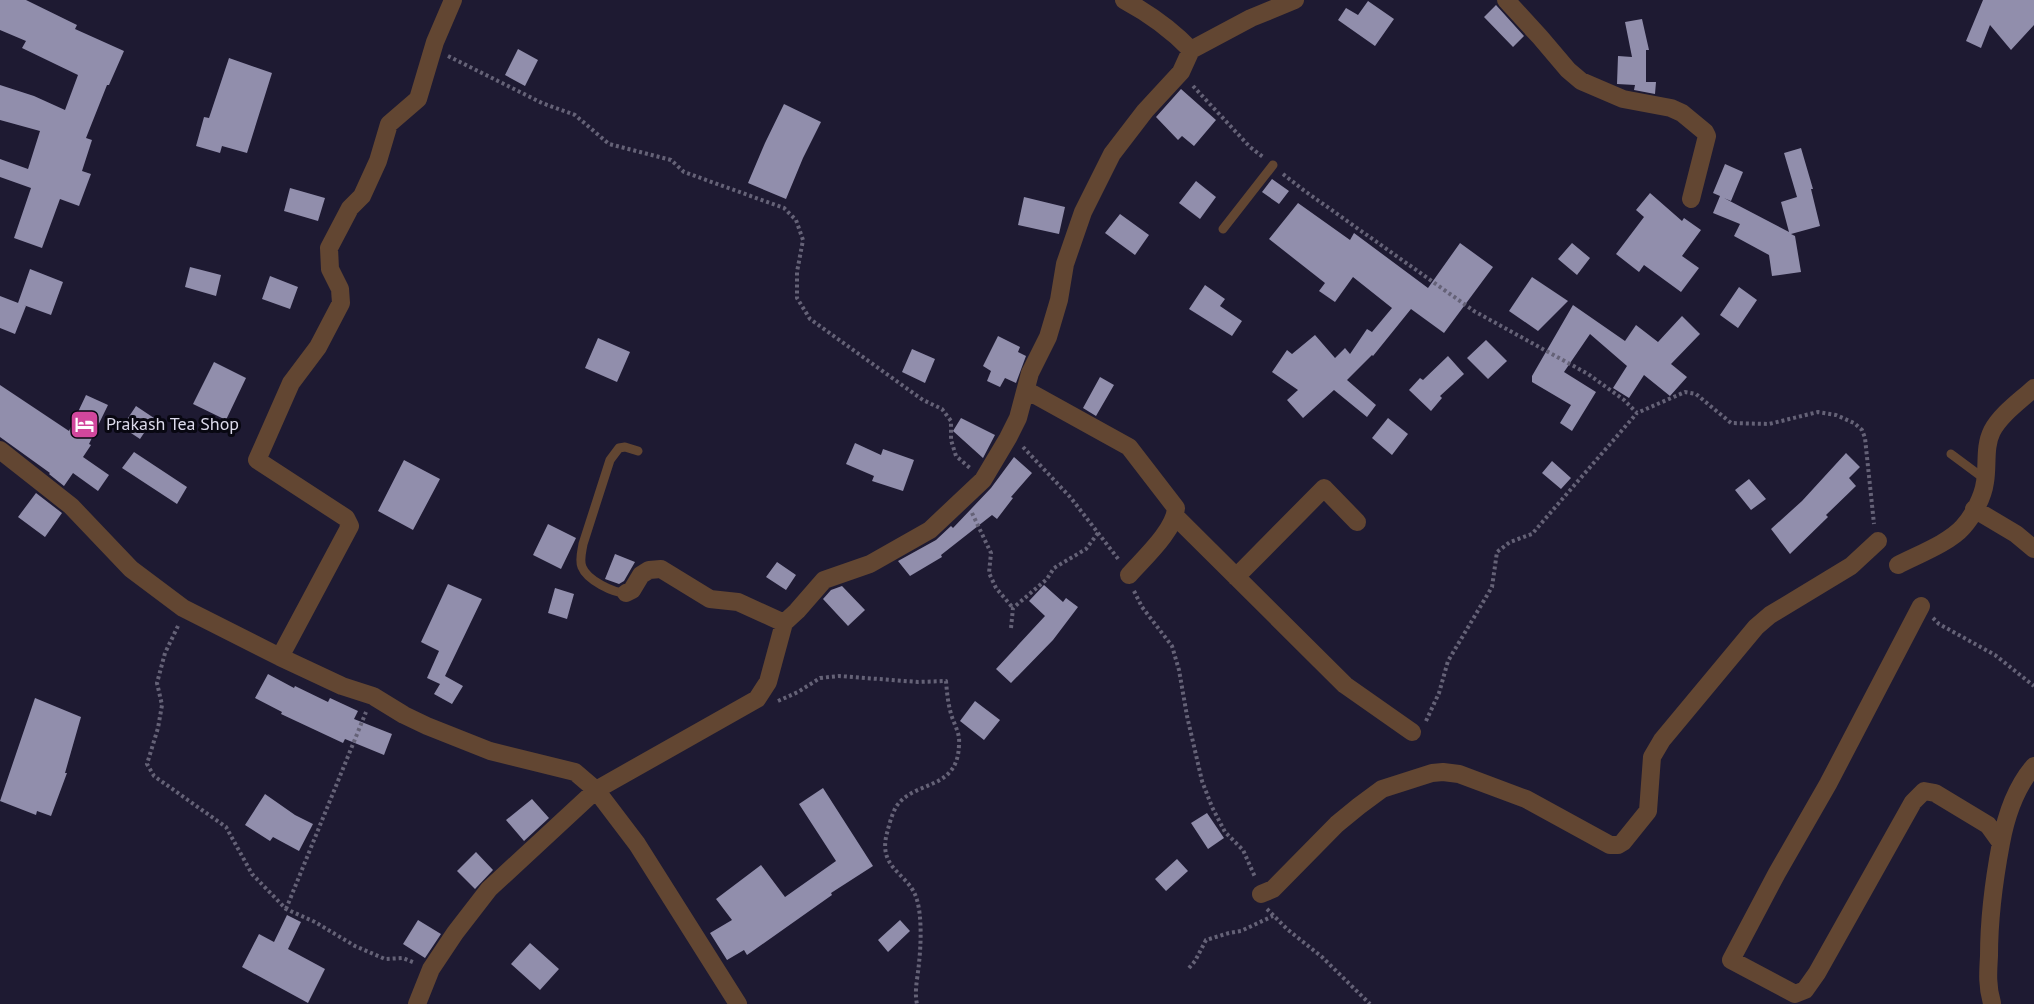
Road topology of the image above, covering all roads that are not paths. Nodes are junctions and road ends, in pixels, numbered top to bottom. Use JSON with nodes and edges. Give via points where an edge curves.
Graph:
{"nodes":[{"id":1,"x":453,"y":0,"type":"edge"},
{"id":2,"x":1124,"y":0,"type":"edge"},
{"id":3,"x":1295,"y":0,"type":"edge"},
{"id":4,"x":1506,"y":0,"type":"edge"},
{"id":5,"x":1191,"y":50,"type":"junction"},
{"id":6,"x":1273,"y":165,"type":"road end"},
{"id":7,"x":1691,"y":199,"type":"dead end"},
{"id":8,"x":1223,"y":229,"type":"dead end"},
{"id":9,"x":2034,"y":388,"type":"edge"},
{"id":10,"x":1026,"y":390,"type":"junction"},
{"id":11,"x":0,"y":450,"type":"edge"},
{"id":12,"x":638,"y":451,"type":"dead end"},
{"id":13,"x":1951,"y":454,"type":"dead end"},
{"id":14,"x":1986,"y":480,"type":"junction"},
{"id":15,"x":1974,"y":509,"type":"junction"},
{"id":16,"x":1176,"y":517,"type":"junction"},
{"id":17,"x":1357,"y":522,"type":"dead end"},
{"id":18,"x":1878,"y":541,"type":"road end"},
{"id":19,"x":2034,"y":549,"type":"edge"},
{"id":20,"x":1898,"y":565,"type":"dead end"},
{"id":21,"x":1130,"y":575,"type":"road end"},
{"id":22,"x":1236,"y":578,"type":"junction"},
{"id":23,"x":626,"y":593,"type":"joint"},
{"id":24,"x":1921,"y":606,"type":"road end"},
{"id":25,"x":784,"y":623,"type":"junction"},
{"id":26,"x":280,"y":657,"type":"junction"},
{"id":27,"x":1412,"y":732,"type":"road end"},
{"id":28,"x":2034,"y":766,"type":"edge"},
{"id":29,"x":596,"y":790,"type":"junction"},
{"id":30,"x":2001,"y":843,"type":"junction"},
{"id":31,"x":1262,"y":894,"type":"road end"},
{"id":32,"x":1992,"y":1002,"type":"dead end"},
{"id":33,"x":417,"y":1004,"type":"edge"},
{"id":34,"x":738,"y":1004,"type":"edge"}],
"edges":[{"from":1,"to":26,"type":"street","via":[[418,99],[389,124],[362,196],[350,208],[329,248],[330,269],[340,288],[341,303],[318,346],[291,383],[257,460],[346,518],[350,526]]},
{"from":2,"to":5,"type":"street","via":[[1173,30]]},
{"from":3,"to":5,"type":"street"},
{"from":4,"to":7,"type":"street","via":[[1581,81],[1623,99],[1682,112],[1705,132]]},
{"from":5,"to":10,"type":"street","via":[[1181,72],[1144,111],[1112,154],[1083,212],[1065,264],[1048,337]]},
{"from":6,"to":8,"type":"lane"},
{"from":9,"to":14,"type":"street","via":[[2000,419],[1991,433]]},
{"from":10,"to":16,"type":"street","via":[[1128,447],[1176,508]]},
{"from":10,"to":25,"type":"street","via":[[1018,418],[983,480],[930,530],[870,564],[824,580]]},
{"from":11,"to":26,"type":"street","via":[[71,506],[131,569],[183,608]]},
{"from":12,"to":23,"type":"lane","via":[[619,448],[610,460],[580,558],[581,566],[593,579]]},
{"from":13,"to":14,"type":"lane"},
{"from":14,"to":15,"type":"street"},
{"from":15,"to":19,"type":"street"},
{"from":15,"to":20,"type":"street","via":[[1962,528],[1950,537]]},
{"from":16,"to":21,"type":"street"},
{"from":16,"to":22,"type":"street"},
{"from":17,"to":22,"type":"street","via":[[1324,488]]},
{"from":18,"to":31,"type":"street","via":[[1851,566],[1770,615],[1741,643],[1662,740],[1652,757],[1648,811],[1618,845],[1611,845],[1526,799],[1459,774],[1432,772],[1382,789],[1337,824],[1273,889]]},
{"from":22,"to":27,"type":"street","via":[[1345,685]]},
{"from":23,"to":25,"type":"street","via":[[641,575],[661,569],[710,599],[738,602]]},
{"from":24,"to":30,"type":"street","via":[[1731,960],[1795,994],[1805,990],[1913,802],[1924,791],[1935,793],[1988,825]]},
{"from":25,"to":29,"type":"street","via":[[768,682],[757,699]]},
{"from":26,"to":29,"type":"street","via":[[490,751],[575,772]]},
{"from":28,"to":30,"type":"street","via":[[2016,794]]},
{"from":29,"to":33,"type":"street","via":[[489,889],[431,969]]},
{"from":29,"to":34,"type":"street","via":[[637,844]]},
{"from":30,"to":32,"type":"street","via":[[1992,887],[1989,936],[1988,989]]}]}
